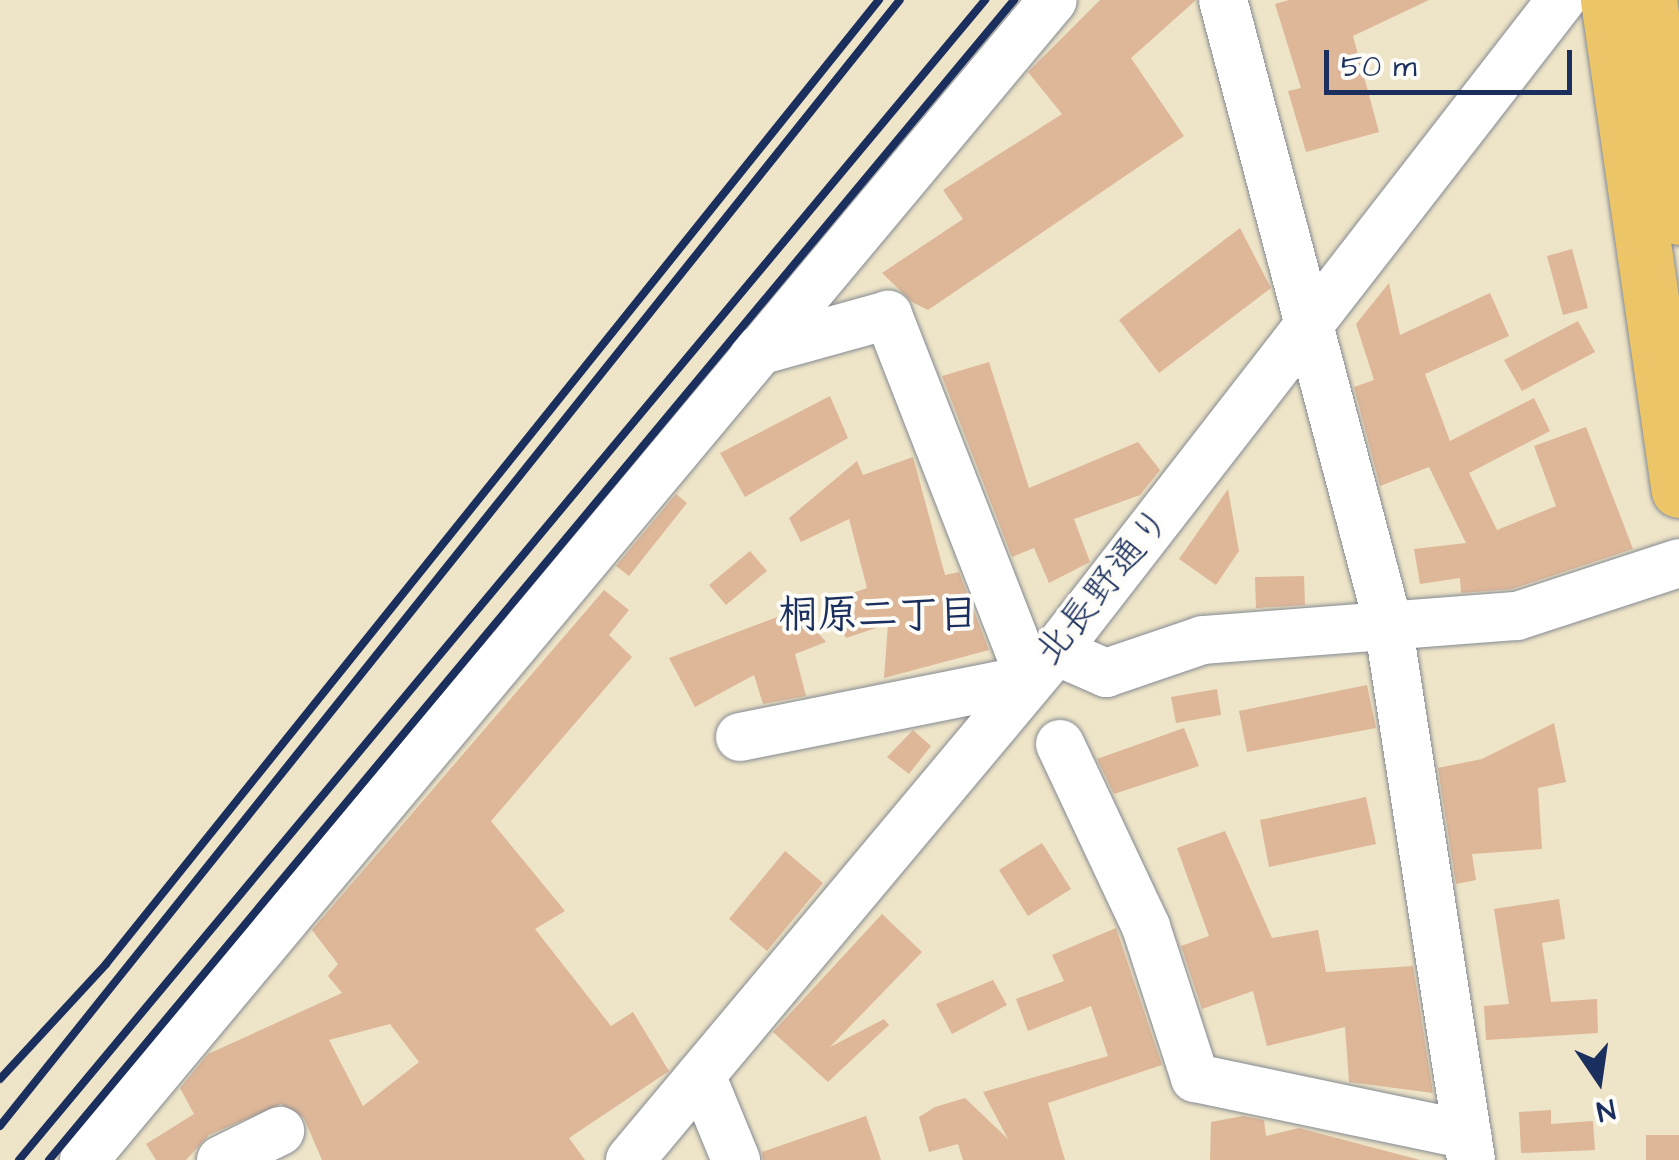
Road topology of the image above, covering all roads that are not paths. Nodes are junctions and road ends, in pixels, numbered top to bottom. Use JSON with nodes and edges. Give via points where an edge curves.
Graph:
{"nodes":[{"id":1,"x":1053,"y":0,"type":"edge"},
{"id":2,"x":1222,"y":0,"type":"edge"},
{"id":3,"x":1561,"y":0,"type":"edge"},
{"id":4,"x":1608,"y":0,"type":"edge"},
{"id":5,"x":1649,"y":0,"type":"edge"},
{"id":6,"x":1679,"y":217,"type":"edge"},
{"id":7,"x":1313,"y":322,"type":"junction"},
{"id":8,"x":755,"y":352,"type":"junction"},
{"id":9,"x":1679,"y":490,"type":"edge"},
{"id":10,"x":1679,"y":564,"type":"edge"},
{"id":11,"x":1388,"y":624,"type":"junction"},
{"id":12,"x":1043,"y":665,"type":"junction"},
{"id":13,"x":740,"y":737,"type":"dead end"},
{"id":14,"x":1060,"y":744,"type":"dead end"},
{"id":15,"x":701,"y":1075,"type":"junction"},
{"id":16,"x":271,"y":1143,"type":"edge"},
{"id":17,"x":1469,"y":1148,"type":"edge"},
{"id":18,"x":84,"y":1160,"type":"edge"},
{"id":19,"x":221,"y":1160,"type":"edge"},
{"id":20,"x":630,"y":1160,"type":"edge"},
{"id":21,"x":736,"y":1160,"type":"edge"}],
"edges":[{"from":1,"to":8,"type":"street"},
{"from":2,"to":7,"type":"street"},
{"from":3,"to":7,"type":"street","name":"北長野通り"},
{"from":4,"to":9,"type":"main road"},
{"from":5,"to":6,"type":"main road"},
{"from":7,"to":11,"type":"street"},
{"from":7,"to":12,"type":"street","name":"北長野通り"},
{"from":8,"to":12,"type":"street","via":[[888,315]]},
{"from":8,"to":18,"type":"street"},
{"from":10,"to":11,"type":"street","via":[[1516,616]]},
{"from":11,"to":12,"type":"street","via":[[1203,640],[1106,673]]},
{"from":11,"to":17,"type":"street"},
{"from":12,"to":13,"type":"street"},
{"from":12,"to":15,"type":"street","name":"北長野通り"},
{"from":14,"to":17,"type":"street","via":[[1146,927],[1195,1078]]},
{"from":15,"to":20,"type":"street","name":"北長野通り"},
{"from":15,"to":21,"type":"street"},
{"from":16,"to":19,"type":"street"}]}
